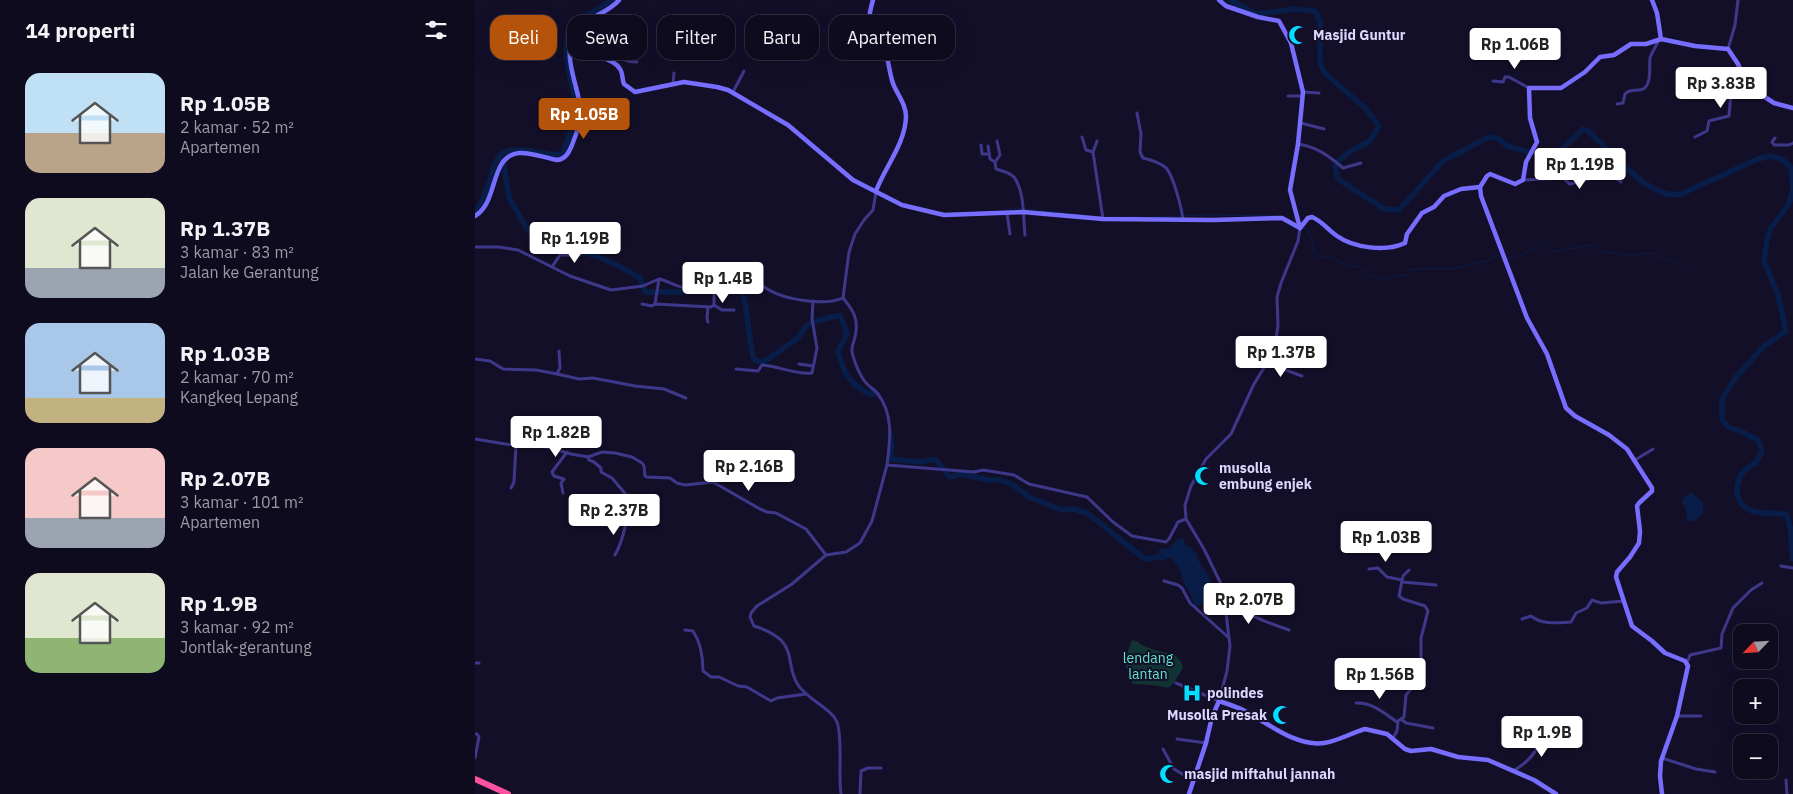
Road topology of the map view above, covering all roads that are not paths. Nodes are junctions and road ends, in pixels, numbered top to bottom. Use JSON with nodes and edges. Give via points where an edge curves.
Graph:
{"nodes":[{"id":1,"x":619,"y":0,"type":"edge"},
{"id":2,"x":873,"y":0,"type":"edge"},
{"id":3,"x":1219,"y":0,"type":"edge"},
{"id":4,"x":1652,"y":0,"type":"edge"},
{"id":5,"x":1738,"y":0,"type":"edge"},
{"id":6,"x":599,"y":15,"type":"edge"},
{"id":7,"x":1660,"y":39,"type":"junction"},
{"id":8,"x":1728,"y":49,"type":"junction"},
{"id":9,"x":571,"y":60,"type":"edge"},
{"id":10,"x":606,"y":60,"type":"edge"},
{"id":11,"x":626,"y":60,"type":"edge"},
{"id":12,"x":637,"y":62,"type":"dead end"},
{"id":13,"x":743,"y":71,"type":"dead end"},
{"id":14,"x":674,"y":73,"type":"dead end"},
{"id":15,"x":1493,"y":81,"type":"dead end"},
{"id":16,"x":673,"y":85,"type":"junction"},
{"id":17,"x":1749,"y":86,"type":"junction"},
{"id":18,"x":1529,"y":88,"type":"junction"},
{"id":19,"x":733,"y":92,"type":"junction"},
{"id":20,"x":1319,"y":93,"type":"dead end"},
{"id":21,"x":1303,"y":94,"type":"junction"},
{"id":22,"x":1288,"y":96,"type":"dead end"},
{"id":23,"x":1617,"y":104,"type":"dead end"},
{"id":24,"x":1793,"y":108,"type":"edge"},
{"id":25,"x":1137,"y":113,"type":"dead end"},
{"id":26,"x":1301,"y":123,"type":"junction"},
{"id":27,"x":1324,"y":128,"type":"dead end"},
{"id":28,"x":1082,"y":137,"type":"dead end"},
{"id":29,"x":1695,"y":137,"type":"dead end"},
{"id":30,"x":1775,"y":138,"type":"dead end"},
{"id":31,"x":997,"y":141,"type":"dead end"},
{"id":32,"x":1097,"y":141,"type":"dead end"},
{"id":33,"x":1793,"y":143,"type":"edge"},
{"id":34,"x":1298,"y":144,"type":"junction"},
{"id":35,"x":981,"y":145,"type":"dead end"},
{"id":36,"x":988,"y":146,"type":"dead end"},
{"id":37,"x":1093,"y":152,"type":"junction"},
{"id":38,"x":989,"y":154,"type":"junction"},
{"id":39,"x":995,"y":162,"type":"junction"},
{"id":40,"x":1361,"y":163,"type":"dead end"},
{"id":41,"x":1523,"y":180,"type":"junction"},
{"id":42,"x":1621,"y":182,"type":"dead end"},
{"id":43,"x":1480,"y":187,"type":"junction"},
{"id":44,"x":876,"y":191,"type":"junction"},
{"id":45,"x":1023,"y":211,"type":"junction"},
{"id":46,"x":1007,"y":212,"type":"junction"},
{"id":47,"x":475,"y":216,"type":"edge"},
{"id":48,"x":1182,"y":216,"type":"junction"},
{"id":49,"x":1103,"y":217,"type":"junction"},
{"id":50,"x":1300,"y":228,"type":"junction"},
{"id":51,"x":1010,"y":234,"type":"dead end"},
{"id":52,"x":1025,"y":235,"type":"dead end"},
{"id":53,"x":586,"y":239,"type":"dead end"},
{"id":54,"x":475,"y":247,"type":"edge"},
{"id":55,"x":552,"y":267,"type":"junction"},
{"id":56,"x":699,"y":268,"type":"dead end"},
{"id":57,"x":659,"y":279,"type":"junction"},
{"id":58,"x":711,"y":281,"type":"junction"},
{"id":59,"x":698,"y":286,"type":"junction"},
{"id":60,"x":843,"y":298,"type":"junction"},
{"id":61,"x":813,"y":302,"type":"junction"},
{"id":62,"x":642,"y":304,"type":"dead end"},
{"id":63,"x":655,"y":304,"type":"junction"},
{"id":64,"x":714,"y":305,"type":"junction"},
{"id":65,"x":708,"y":308,"type":"junction"},
{"id":66,"x":734,"y":310,"type":"dead end"},
{"id":67,"x":708,"y":322,"type":"dead end"},
{"id":68,"x":559,"y":350,"type":"dead end"},
{"id":69,"x":475,"y":359,"type":"edge"},
{"id":70,"x":1267,"y":363,"type":"junction"},
{"id":71,"x":799,"y":364,"type":"dead end"},
{"id":72,"x":813,"y":366,"type":"junction"},
{"id":73,"x":736,"y":369,"type":"dead end"},
{"id":74,"x":557,"y":374,"type":"junction"},
{"id":75,"x":1302,"y":376,"type":"dead end"},
{"id":76,"x":686,"y":398,"type":"dead end"},
{"id":77,"x":475,"y":439,"type":"edge"},
{"id":78,"x":516,"y":445,"type":"junction"},
{"id":79,"x":1653,"y":449,"type":"dead end"},
{"id":80,"x":567,"y":452,"type":"junction"},
{"id":81,"x":588,"y":457,"type":"junction"},
{"id":82,"x":1635,"y":460,"type":"junction"},
{"id":83,"x":887,"y":465,"type":"junction"},
{"id":84,"x":511,"y":488,"type":"dead end"},
{"id":85,"x":563,"y":493,"type":"dead end"},
{"id":86,"x":1186,"y":519,"type":"junction"},
{"id":87,"x":615,"y":555,"type":"dead end"},
{"id":88,"x":826,"y":555,"type":"junction"},
{"id":89,"x":1781,"y":566,"type":"dead end"},
{"id":90,"x":1793,"y":568,"type":"edge"},
{"id":91,"x":1369,"y":569,"type":"dead end"},
{"id":92,"x":1409,"y":570,"type":"dead end"},
{"id":93,"x":1164,"y":581,"type":"dead end"},
{"id":94,"x":1402,"y":581,"type":"junction"},
{"id":95,"x":1762,"y":584,"type":"dead end"},
{"id":96,"x":1436,"y":585,"type":"dead end"},
{"id":97,"x":1224,"y":595,"type":"junction"},
{"id":98,"x":1624,"y":601,"type":"junction"},
{"id":99,"x":1522,"y":619,"type":"dead end"},
{"id":100,"x":685,"y":630,"type":"dead end"},
{"id":101,"x":1289,"y":630,"type":"dead end"},
{"id":102,"x":1228,"y":637,"type":"junction"},
{"id":103,"x":1687,"y":664,"type":"junction"},
{"id":104,"x":1402,"y":667,"type":"dead end"},
{"id":105,"x":1420,"y":679,"type":"junction"},
{"id":106,"x":1175,"y":684,"type":"dead end"},
{"id":107,"x":806,"y":694,"type":"junction"},
{"id":108,"x":1219,"y":701,"type":"junction"},
{"id":109,"x":1355,"y":703,"type":"dead end"},
{"id":110,"x":1677,"y":716,"type":"junction"},
{"id":111,"x":1701,"y":716,"type":"dead end"},
{"id":112,"x":1401,"y":719,"type":"junction"},
{"id":113,"x":1397,"y":722,"type":"junction"},
{"id":114,"x":1545,"y":725,"type":"dead end"},
{"id":115,"x":1433,"y":728,"type":"dead end"},
{"id":116,"x":475,"y":734,"type":"edge"},
{"id":117,"x":1393,"y":738,"type":"junction"},
{"id":118,"x":1177,"y":740,"type":"dead end"},
{"id":119,"x":1206,"y":743,"type":"junction"},
{"id":120,"x":1163,"y":749,"type":"dead end"},
{"id":121,"x":475,"y":758,"type":"edge"},
{"id":122,"x":1662,"y":758,"type":"junction"},
{"id":123,"x":881,"y":768,"type":"dead end"},
{"id":124,"x":1512,"y":771,"type":"junction"},
{"id":125,"x":1715,"y":772,"type":"dead end"},
{"id":126,"x":475,"y":779,"type":"edge"},
{"id":127,"x":1786,"y":780,"type":"dead end"},
{"id":128,"x":1194,"y":781,"type":"junction"},
{"id":129,"x":508,"y":794,"type":"edge"},
{"id":130,"x":841,"y":794,"type":"edge"},
{"id":131,"x":859,"y":794,"type":"edge"},
{"id":132,"x":1189,"y":794,"type":"edge"},
{"id":133,"x":1556,"y":794,"type":"edge"},
{"id":134,"x":1662,"y":794,"type":"edge"},
{"id":135,"x":1787,"y":794,"type":"edge"}],
"edges":[{"from":1,"to":6,"type":"street"},
{"from":2,"to":44,"type":"street","via":[[869,16],[870,33],[885,52],[905,116],[904,128]]},
{"from":3,"to":21,"type":"street","via":[[1226,6],[1280,22],[1293,49]]},
{"from":4,"to":7,"type":"street"},
{"from":5,"to":8,"type":"street"},
{"from":7,"to":8,"type":"street"},
{"from":7,"to":18,"type":"street","via":[[1646,44],[1631,44],[1614,55],[1600,57],[1561,88]]},
{"from":7,"to":23,"type":"street","via":[[1651,56],[1649,78],[1644,89],[1626,92],[1623,104]]},
{"from":8,"to":17,"type":"street"},
{"from":9,"to":47,"type":"street","via":[[581,113],[568,154],[560,160],[521,153],[506,157],[483,210]]},
{"from":10,"to":16,"type":"street","via":[[619,66],[623,83],[633,91]]},
{"from":11,"to":12,"type":"street"},
{"from":13,"to":19,"type":"street"},
{"from":14,"to":16,"type":"street"},
{"from":15,"to":18,"type":"street","via":[[1503,82],[1507,77]]},
{"from":16,"to":19,"type":"street","via":[[683,82]]},
{"from":17,"to":24,"type":"street","via":[[1774,103]]},
{"from":17,"to":29,"type":"street","via":[[1745,92],[1731,92],[1729,116],[1709,121],[1707,131]]},
{"from":18,"to":41,"type":"street","via":[[1529,113],[1537,142],[1526,162]]},
{"from":19,"to":44,"type":"street","via":[[788,125],[853,180]]},
{"from":20,"to":21,"type":"street"},
{"from":21,"to":22,"type":"street"},
{"from":21,"to":26,"type":"street"},
{"from":25,"to":48,"type":"street","via":[[1141,155],[1167,169]]},
{"from":26,"to":27,"type":"street"},
{"from":26,"to":34,"type":"street"},
{"from":28,"to":37,"type":"street","via":[[1085,150]]},
{"from":30,"to":33,"type":"street","via":[[1774,145]]},
{"from":31,"to":39,"type":"street","via":[[1000,155]]},
{"from":32,"to":37,"type":"street"},
{"from":34,"to":40,"type":"street","via":[[1315,148],[1343,168]]},
{"from":34,"to":50,"type":"street","via":[[1290,190]]},
{"from":35,"to":38,"type":"street","via":[[982,154]]},
{"from":36,"to":38,"type":"street"},
{"from":37,"to":49,"type":"street"},
{"from":38,"to":39,"type":"street"},
{"from":39,"to":45,"type":"street","via":[[996,169],[1009,173],[1015,179]]},
{"from":41,"to":42,"type":"street","via":[[1563,178],[1573,184],[1582,180],[1613,178]]},
{"from":41,"to":43,"type":"street","via":[[1515,184],[1492,174]]},
{"from":43,"to":50,"type":"street","via":[[1444,196],[1422,213],[1405,242],[1398,245],[1370,248],[1352,244],[1312,217]]},
{"from":43,"to":82,"type":"street","via":[[1525,314],[1547,354],[1566,408],[1615,439]]},
{"from":44,"to":46,"type":"street","via":[[902,205],[944,215]]},
{"from":44,"to":60,"type":"street","via":[[873,210],[855,234],[849,252]]},
{"from":45,"to":46,"type":"street"},
{"from":45,"to":49,"type":"street"},
{"from":45,"to":52,"type":"street"},
{"from":46,"to":51,"type":"street"},
{"from":48,"to":49,"type":"street"},
{"from":48,"to":50,"type":"street","via":[[1282,218]]},
{"from":50,"to":70,"type":"street","via":[[1279,290],[1276,341]]},
{"from":53,"to":55,"type":"street","via":[[579,256],[559,256]]},
{"from":54,"to":55,"type":"street","via":[[514,249]]},
{"from":55,"to":57,"type":"street","via":[[611,290],[643,286]]},
{"from":56,"to":59,"type":"street"},
{"from":57,"to":59,"type":"street","via":[[685,288]]},
{"from":57,"to":63,"type":"street"},
{"from":58,"to":59,"type":"street"},
{"from":58,"to":61,"type":"street","via":[[734,271],[775,293]]},
{"from":58,"to":64,"type":"street"},
{"from":60,"to":61,"type":"street"},
{"from":60,"to":83,"type":"street","via":[[857,319],[852,349],[854,358],[864,381],[877,393],[887,411],[890,435]]},
{"from":61,"to":72,"type":"street","via":[[817,348]]},
{"from":62,"to":63,"type":"street"},
{"from":63,"to":65,"type":"street"},
{"from":64,"to":65,"type":"street"},
{"from":64,"to":66,"type":"street","via":[[722,310]]},
{"from":65,"to":67,"type":"street"},
{"from":68,"to":74,"type":"street"},
{"from":69,"to":74,"type":"street","via":[[490,361],[503,369]]},
{"from":70,"to":75,"type":"street"},
{"from":70,"to":86,"type":"street","via":[[1231,434],[1206,459],[1191,486],[1186,499]]},
{"from":71,"to":72,"type":"street"},
{"from":72,"to":73,"type":"street","via":[[809,374],[765,365],[758,371]]},
{"from":74,"to":76,"type":"street","via":[[665,389]]},
{"from":77,"to":78,"type":"street"},
{"from":78,"to":80,"type":"street"},
{"from":78,"to":84,"type":"street"},
{"from":79,"to":82,"type":"street"},
{"from":80,"to":81,"type":"street"},
{"from":80,"to":85,"type":"street","via":[[552,472],[563,479]]},
{"from":81,"to":87,"type":"street","via":[[628,497],[627,521]]},
{"from":81,"to":88,"type":"street","via":[[604,452],[615,453],[642,463],[647,477],[670,478],[685,485],[714,482],[805,529]]},
{"from":82,"to":98,"type":"street","via":[[1652,491],[1637,506],[1638,546],[1616,574]]},
{"from":83,"to":86,"type":"street","via":[[983,470],[1014,475],[1029,484],[1087,497],[1116,525],[1137,538],[1165,542],[1178,522]]},
{"from":83,"to":88,"type":"street","via":[[872,521],[860,543],[846,552]]},
{"from":86,"to":97,"type":"street","via":[[1217,573]]},
{"from":88,"to":107,"type":"street","via":[[792,584],[757,606],[750,617],[754,626],[776,636],[786,646],[791,671]]},
{"from":89,"to":90,"type":"street"},
{"from":91,"to":94,"type":"street","via":[[1378,568],[1387,577]]},
{"from":92,"to":94,"type":"street"},
{"from":93,"to":102,"type":"street","via":[[1181,588],[1190,603]]},
{"from":94,"to":96,"type":"street"},
{"from":94,"to":105,"type":"street","via":[[1400,597],[1427,609],[1421,638]]},
{"from":95,"to":103,"type":"street","via":[[1733,608],[1722,634],[1721,648],[1691,655]]},
{"from":97,"to":101,"type":"street","via":[[1249,615]]},
{"from":97,"to":102,"type":"street"},
{"from":98,"to":99,"type":"street","via":[[1601,603],[1592,600],[1587,608],[1576,613],[1571,622],[1548,623],[1531,616]]},
{"from":98,"to":103,"type":"street","via":[[1633,628],[1665,653]]},
{"from":100,"to":107,"type":"street","via":[[693,631],[697,638],[703,671],[708,675],[746,686],[771,700]]},
{"from":102,"to":108,"type":"street","via":[[1230,652]]},
{"from":103,"to":110,"type":"street","via":[[1689,670]]},
{"from":104,"to":105,"type":"street","via":[[1413,671]]},
{"from":105,"to":112,"type":"street","via":[[1407,695]]},
{"from":106,"to":108,"type":"street"},
{"from":107,"to":130,"type":"street","via":[[829,711],[837,724]]},
{"from":108,"to":117,"type":"street","via":[[1245,711],[1292,737],[1310,742],[1326,743],[1365,728]]},
{"from":108,"to":119,"type":"street"},
{"from":109,"to":113,"type":"street","via":[[1372,706]]},
{"from":110,"to":111,"type":"street"},
{"from":110,"to":122,"type":"street"},
{"from":112,"to":113,"type":"street"},
{"from":112,"to":115,"type":"street"},
{"from":113,"to":117,"type":"street"},
{"from":114,"to":124,"type":"street","via":[[1536,751],[1525,764]]},
{"from":116,"to":121,"type":"street","via":[[479,737]]},
{"from":117,"to":124,"type":"street","via":[[1411,751],[1431,749],[1458,757],[1484,758]]},
{"from":118,"to":119,"type":"street"},
{"from":119,"to":128,"type":"street"},
{"from":120,"to":128,"type":"street","via":[[1174,769]]},
{"from":122,"to":125,"type":"street"},
{"from":122,"to":134,"type":"street"},
{"from":123,"to":131,"type":"street","via":[[861,771]]},
{"from":124,"to":133,"type":"street"},
{"from":126,"to":129,"type":"highway"},
{"from":127,"to":135,"type":"street"},
{"from":128,"to":132,"type":"street"}]}
